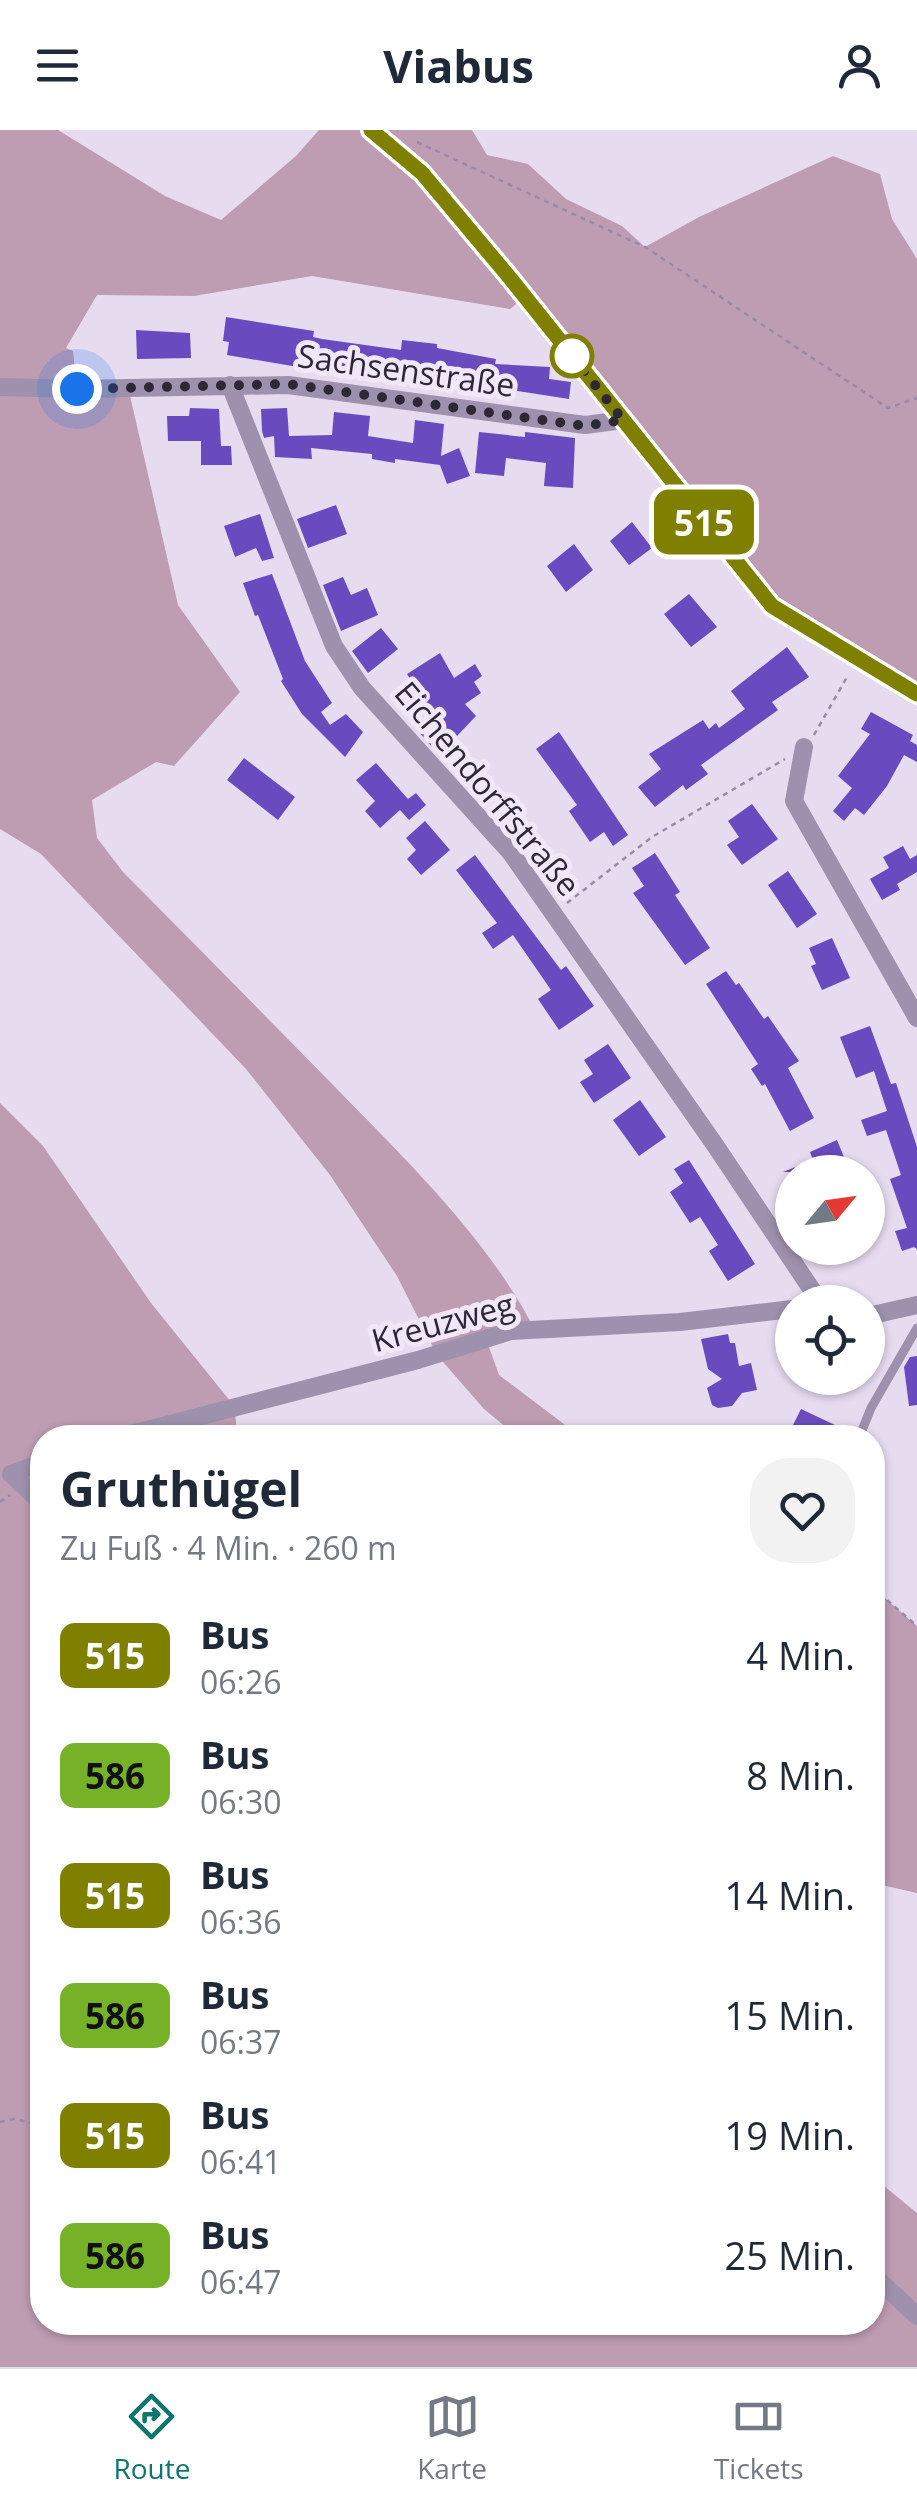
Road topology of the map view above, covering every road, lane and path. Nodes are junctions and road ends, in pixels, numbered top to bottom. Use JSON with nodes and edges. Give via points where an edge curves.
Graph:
{"nodes":[{"id":1,"x":371,"y":130,"type":"edge"},
{"id":2,"x":411,"y":140,"type":"dead end"},
{"id":3,"x":230,"y":385,"type":"junction"},
{"id":4,"x":0,"y":387,"type":"edge"},
{"id":5,"x":917,"y":398,"type":"edge"},
{"id":6,"x":623,"y":420,"type":"junction"},
{"id":7,"x":858,"y":660,"type":"junction"},
{"id":8,"x":917,"y":694,"type":"edge"},
{"id":9,"x":804,"y":747,"type":"junction"},
{"id":10,"x":554,"y":913,"type":"junction"},
{"id":11,"x":917,"y":1018,"type":"edge"},
{"id":12,"x":808,"y":1285,"type":"edge"},
{"id":13,"x":917,"y":1305,"type":"edge"},
{"id":14,"x":775,"y":1311,"type":"edge"},
{"id":15,"x":885,"y":1312,"type":"edge"},
{"id":16,"x":917,"y":1328,"type":"edge"},
{"id":17,"x":166,"y":1425,"type":"edge"},
{"id":18,"x":864,"y":1425,"type":"edge"},
{"id":19,"x":6,"y":1467,"type":"edge"},
{"id":20,"x":30,"y":1491,"type":"edge"},
{"id":21,"x":885,"y":1598,"type":"edge"},
{"id":22,"x":917,"y":1626,"type":"edge"},
{"id":23,"x":0,"y":2122,"type":"edge"},
{"id":24,"x":30,"y":2122,"type":"edge"},
{"id":25,"x":885,"y":2286,"type":"edge"},
{"id":26,"x":917,"y":2316,"type":"edge"}],
"edges":[{"from":1,"to":6,"type":"street","via":[[422,173]]},
{"from":2,"to":5,"type":"path","via":[[645,247],[888,408]]},
{"from":3,"to":4,"type":"street","name":"Sachsenstraße"},
{"from":3,"to":6,"type":"street","name":"Sachsenstraße","via":[[288,384],[585,426]]},
{"from":3,"to":10,"type":"street","name":"Eichendorffstraße","via":[[334,646],[362,688],[510,853]]},
{"from":6,"to":7,"type":"street","via":[[772,606]]},
{"from":7,"to":8,"type":"street"},
{"from":7,"to":9,"type":"path"},
{"from":9,"to":10,"type":"path","via":[[652,837]]},
{"from":9,"to":11,"type":"street","via":[[794,800]]},
{"from":10,"to":12,"type":"street","name":"Eichendorffstraße"},
{"from":13,"to":15,"type":"street"},
{"from":14,"to":17,"type":"street","name":"Kreuzweg","via":[[511,1331]]},
{"from":16,"to":18,"type":"lane"},
{"from":19,"to":20,"type":"street"},
{"from":21,"to":22,"type":"path"},
{"from":23,"to":24,"type":"path"},
{"from":25,"to":26,"type":"street"}]}
